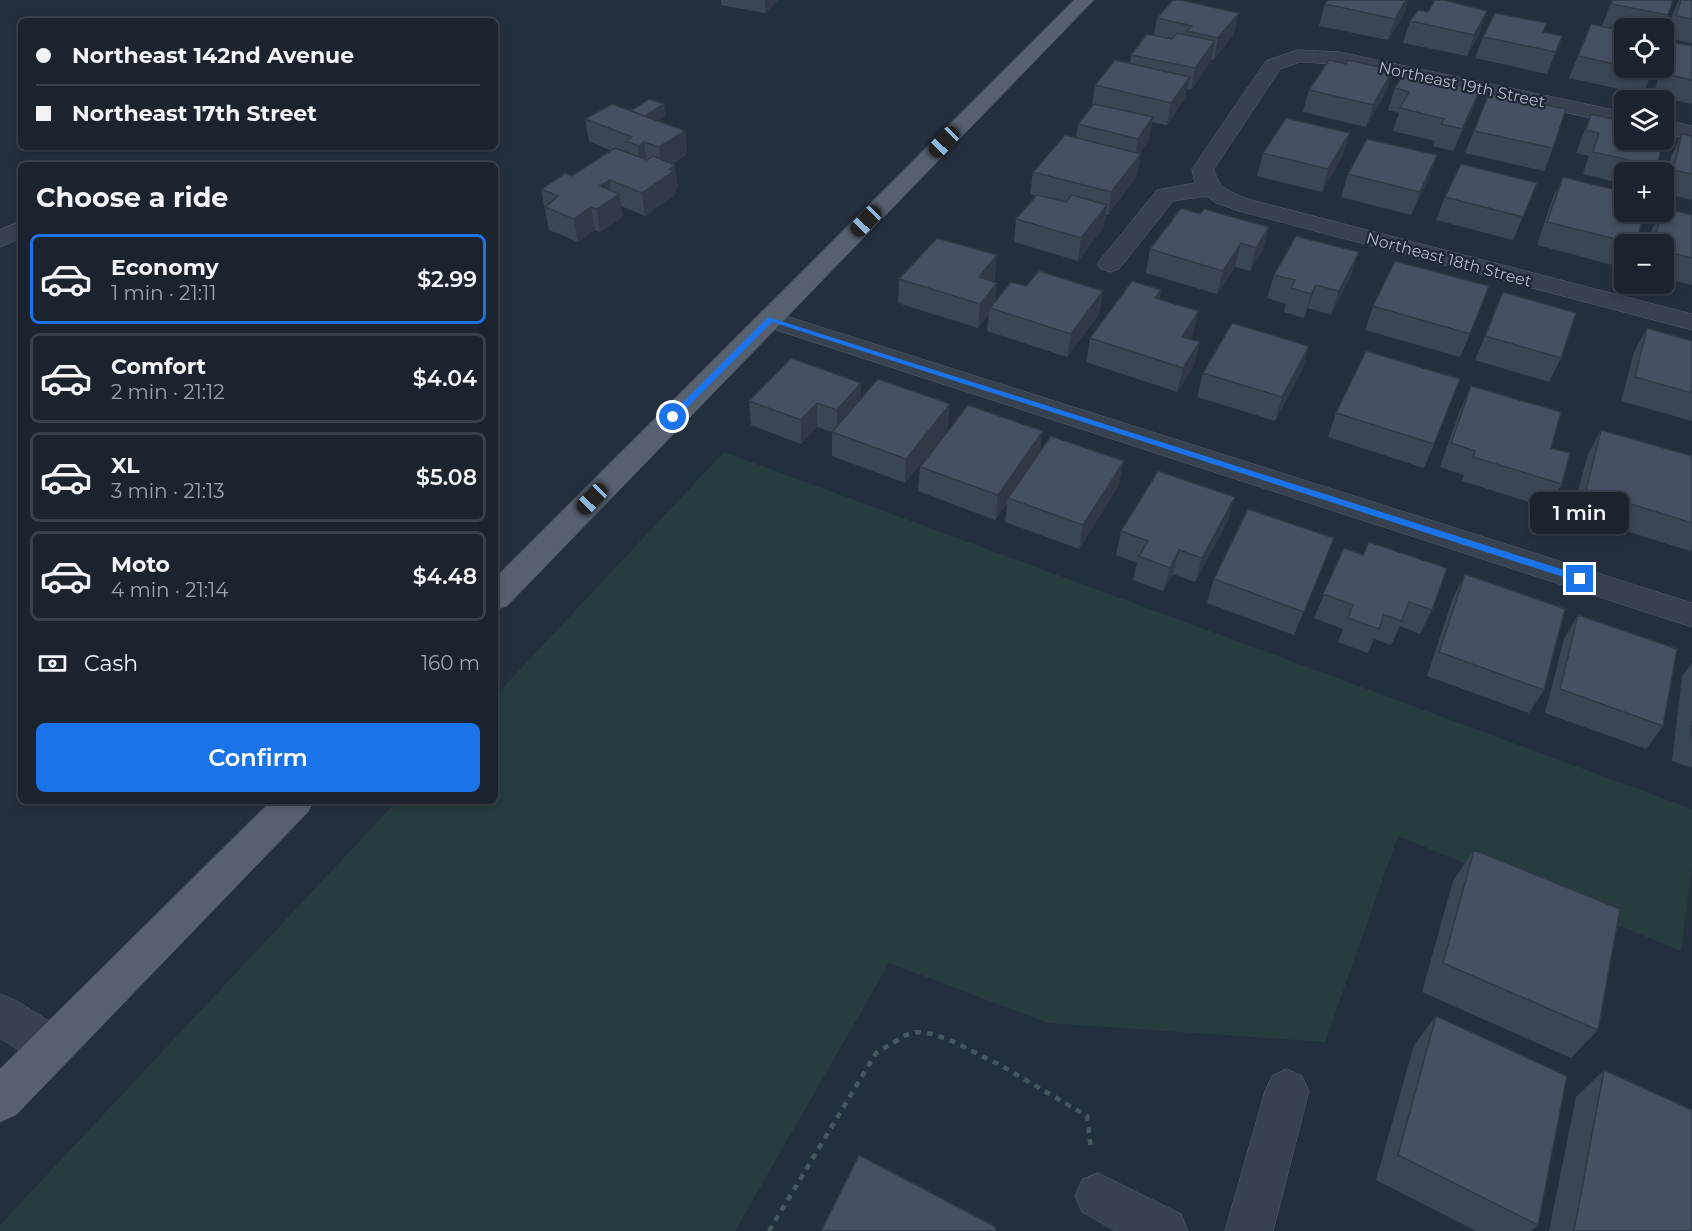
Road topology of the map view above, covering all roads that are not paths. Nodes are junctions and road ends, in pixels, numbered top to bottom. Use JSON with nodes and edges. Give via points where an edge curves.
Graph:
{"nodes":[{"id":1,"x":1085,"y":0,"type":"edge"},
{"id":2,"x":1614,"y":117,"type":"edge"},
{"id":3,"x":1674,"y":129,"type":"edge"},
{"id":4,"x":1692,"y":133,"type":"edge"},
{"id":5,"x":1210,"y":188,"type":"junction"},
{"id":6,"x":18,"y":230,"type":"edge"},
{"id":7,"x":0,"y":240,"type":"edge"},
{"id":8,"x":1110,"y":264,"type":"dead end"},
{"id":9,"x":770,"y":319,"type":"junction"},
{"id":10,"x":1692,"y":322,"type":"edge"},
{"id":11,"x":498,"y":595,"type":"edge"},
{"id":12,"x":1692,"y":615,"type":"edge"},
{"id":13,"x":292,"y":804,"type":"edge"},
{"id":14,"x":0,"y":1014,"type":"edge"},
{"id":15,"x":52,"y":1047,"type":"junction"},
{"id":16,"x":1287,"y":1091,"type":"dead end"},
{"id":17,"x":0,"y":1100,"type":"edge"},
{"id":18,"x":1098,"y":1196,"type":"road end"},
{"id":19,"x":1164,"y":1231,"type":"edge"},
{"id":20,"x":1249,"y":1231,"type":"edge"}],
"edges":[{"from":1,"to":9,"type":"main road"},
{"from":2,"to":5,"type":"street","name":"Northeast 19th Street","via":[[1339,58],[1298,56],[1273,65],[1209,159],[1203,175]]},
{"from":3,"to":4,"type":"street"},
{"from":5,"to":8,"type":"street","via":[[1165,195]]},
{"from":5,"to":10,"type":"street","name":"Northeast 18th Street","via":[[1246,206]]},
{"from":6,"to":7,"type":"street"},
{"from":9,"to":11,"type":"main road"},
{"from":9,"to":12,"type":"street"},
{"from":13,"to":15,"type":"main road"},
{"from":14,"to":15,"type":"street"},
{"from":15,"to":17,"type":"main road"},
{"from":16,"to":20,"type":"street"},
{"from":18,"to":19,"type":"street"}]}
